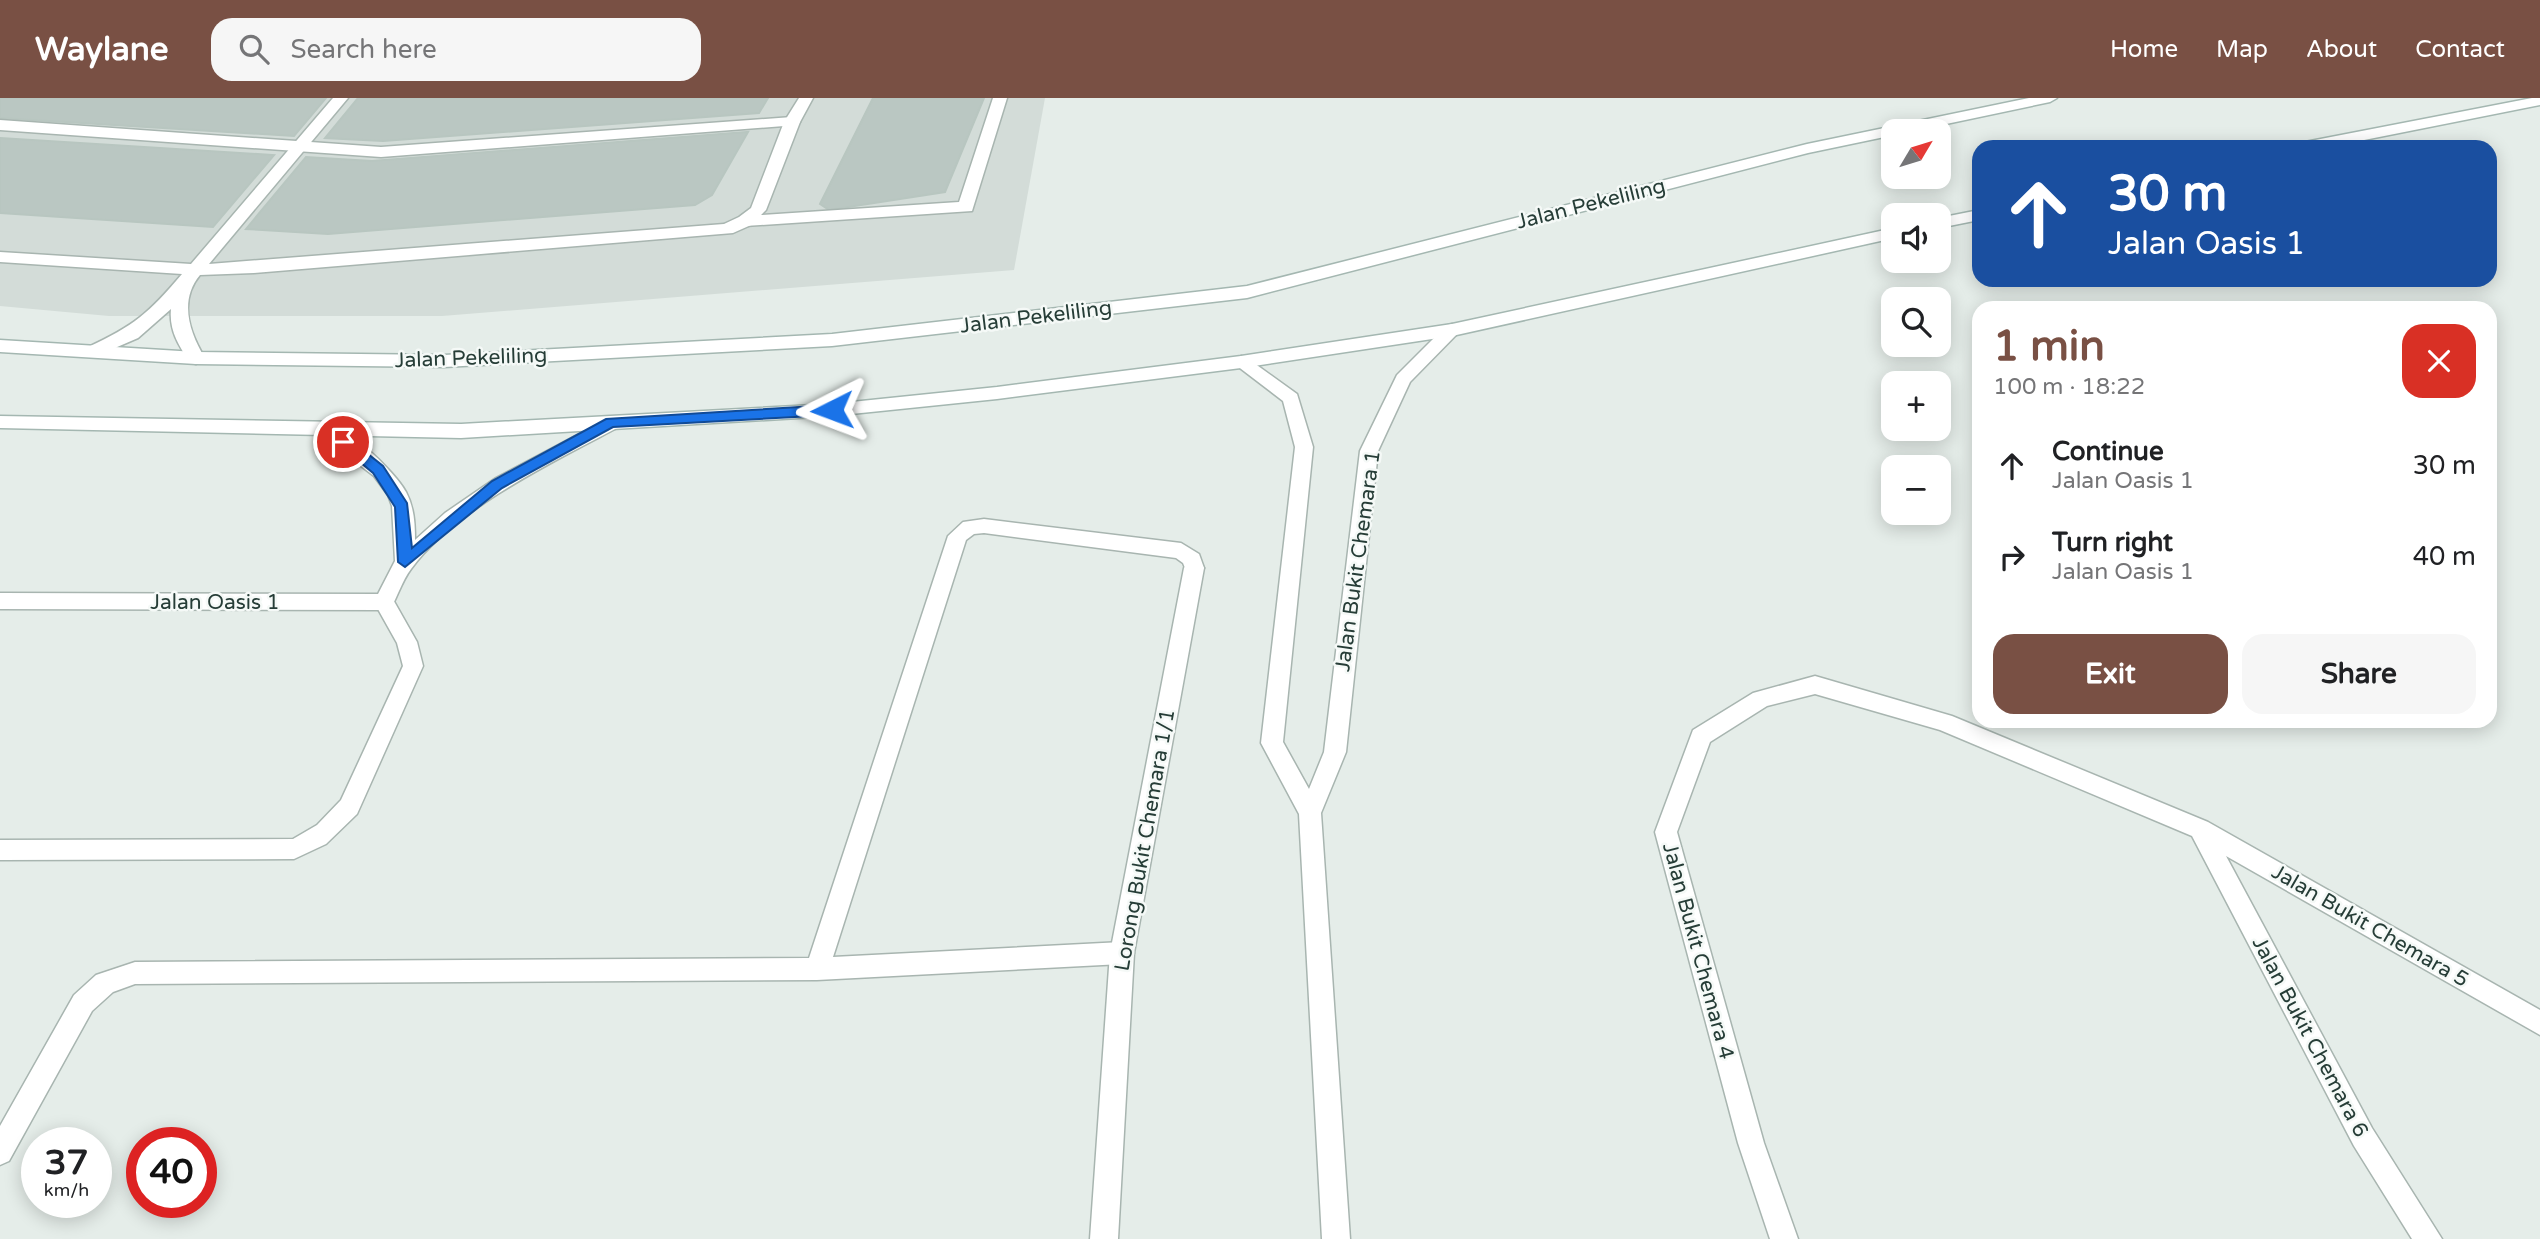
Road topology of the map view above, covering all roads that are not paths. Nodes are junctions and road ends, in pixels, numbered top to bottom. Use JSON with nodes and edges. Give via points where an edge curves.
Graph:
{"nodes":[{"id":1,"x":341,"y":98,"type":"edge"},
{"id":2,"x":806,"y":98,"type":"edge"},
{"id":3,"x":1000,"y":98,"type":"edge"},
{"id":4,"x":2050,"y":98,"type":"edge"},
{"id":5,"x":2540,"y":101,"type":"edge"},
{"id":6,"x":792,"y":122,"type":"junction"},
{"id":7,"x":0,"y":125,"type":"edge"},
{"id":8,"x":2341,"y":140,"type":"edge"},
{"id":9,"x":298,"y":147,"type":"junction"},
{"id":10,"x":1972,"y":216,"type":"edge"},
{"id":11,"x":745,"y":221,"type":"junction"},
{"id":12,"x":1951,"y":221,"type":"edge"},
{"id":13,"x":1881,"y":236,"type":"edge"},
{"id":14,"x":0,"y":257,"type":"edge"},
{"id":15,"x":197,"y":270,"type":"junction"},
{"id":16,"x":186,"y":285,"type":"junction"},
{"id":17,"x":1452,"y":330,"type":"junction"},
{"id":18,"x":0,"y":346,"type":"edge"},
{"id":19,"x":94,"y":351,"type":"junction"},
{"id":20,"x":196,"y":358,"type":"junction"},
{"id":21,"x":1241,"y":362,"type":"junction"},
{"id":22,"x":0,"y":422,"type":"edge"},
{"id":23,"x":611,"y":423,"type":"junction"},
{"id":24,"x":325,"y":428,"type":"junction"},
{"id":25,"x":405,"y":562,"type":"junction"},
{"id":26,"x":0,"y":601,"type":"edge"},
{"id":27,"x":384,"y":603,"type":"junction"},
{"id":28,"x":1310,"y":813,"type":"junction"},
{"id":29,"x":2200,"y":830,"type":"junction"},
{"id":30,"x":0,"y":850,"type":"edge"},
{"id":31,"x":1122,"y":953,"type":"junction"},
{"id":32,"x":817,"y":969,"type":"junction"},
{"id":33,"x":2540,"y":1023,"type":"edge"},
{"id":34,"x":0,"y":1152,"type":"edge"},
{"id":35,"x":1104,"y":1239,"type":"edge"},
{"id":36,"x":1336,"y":1239,"type":"edge"},
{"id":37,"x":1784,"y":1239,"type":"edge"},
{"id":38,"x":2428,"y":1239,"type":"edge"}],
"edges":[{"from":1,"to":9,"type":"street"},
{"from":2,"to":6,"type":"street"},
{"from":3,"to":11,"type":"street","via":[[965,207]]},
{"from":4,"to":20,"type":"street","name":"Jalan Pekeliling","via":[[1807,149],[1247,292],[832,340],[444,361]]},
{"from":5,"to":8,"type":"street"},
{"from":6,"to":9,"type":"street","via":[[381,152]]},
{"from":6,"to":11,"type":"street","via":[[758,209]]},
{"from":7,"to":9,"type":"street"},
{"from":9,"to":15,"type":"street"},
{"from":10,"to":12,"type":"street"},
{"from":11,"to":15,"type":"street","via":[[727,229]]},
{"from":13,"to":17,"type":"street"},
{"from":14,"to":15,"type":"street"},
{"from":15,"to":16,"type":"street"},
{"from":16,"to":19,"type":"street","via":[[132,334]]},
{"from":16,"to":20,"type":"street","via":[[177,319]]},
{"from":17,"to":21,"type":"street"},
{"from":17,"to":28,"type":"street","name":"Jalan Bukit Chemara 1","via":[[1403,379],[1369,451],[1335,752]]},
{"from":18,"to":19,"type":"street","name":"Jalan Pekeliling"},
{"from":19,"to":20,"type":"street","name":"Jalan Pekeliling"},
{"from":21,"to":23,"type":"street","via":[[832,410]]},
{"from":21,"to":28,"type":"street","name":"Jalan Bukit Chemara 1","via":[[1291,398],[1304,447],[1272,743]]},
{"from":22,"to":24,"type":"street"},
{"from":23,"to":24,"type":"street","via":[[461,431]]},
{"from":23,"to":25,"type":"street","via":[[497,485]]},
{"from":24,"to":25,"type":"street","via":[[378,469],[393,488],[402,506]]},
{"from":25,"to":27,"type":"street"},
{"from":26,"to":27,"type":"street","name":"Jalan Oasis 1"},
{"from":27,"to":30,"type":"street","via":[[407,642],[413,666],[349,807],[315,841],[294,849]]},
{"from":28,"to":36,"type":"street","name":"Jalan Bukit Chemara 1"},
{"from":29,"to":33,"type":"street","name":"Jalan Bukit Chemara 5"},
{"from":29,"to":37,"type":"street","name":"Jalan Bukit Chemara 4","via":[[1944,722],[1815,685],[1761,699],[1701,736],[1666,832],[1751,1143]]},
{"from":29,"to":38,"type":"street","name":"Jalan Bukit Chemara 6","via":[[2363,1137]]},
{"from":31,"to":32,"type":"street"},
{"from":31,"to":32,"type":"street","name":"Lorong Bukit Chemara 1/1","via":[[1194,568],[1192,559],[1181,551],[984,526],[971,527],[958,536]]},
{"from":31,"to":35,"type":"street","name":"Lorong Bukit Chemara 1/1"},
{"from":32,"to":34,"type":"street","via":[[135,973],[105,983],[83,1003]]}]}
